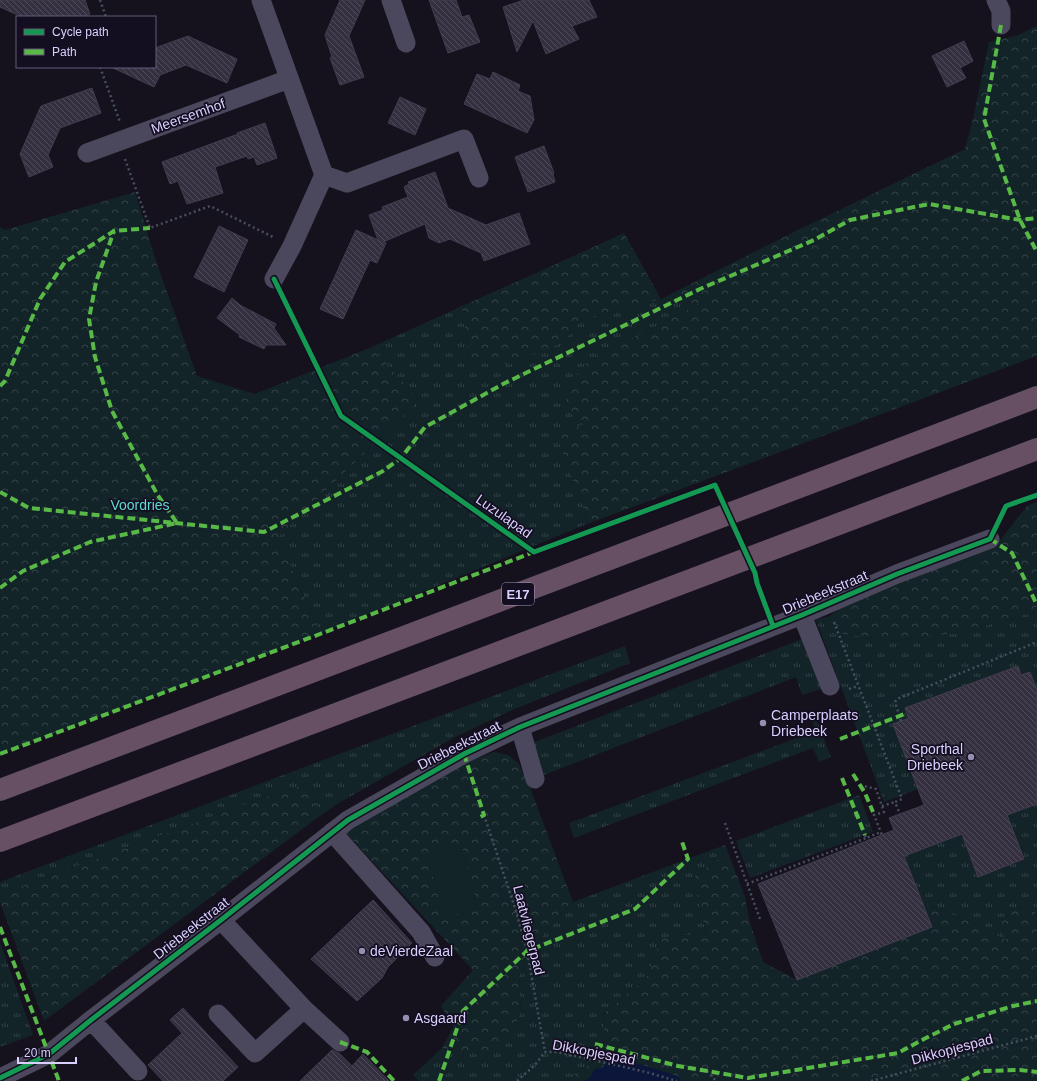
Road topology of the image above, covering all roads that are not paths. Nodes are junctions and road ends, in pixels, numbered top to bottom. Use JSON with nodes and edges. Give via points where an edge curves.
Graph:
{"nodes":[{"id":1,"x":261,"y":0,"type":"edge"},
{"id":2,"x":391,"y":0,"type":"edge"},
{"id":3,"x":996,"y":0,"type":"edge"},
{"id":4,"x":1002,"y":25,"type":"dead end"},
{"id":5,"x":406,"y":43,"type":"dead end"},
{"id":6,"x":289,"y":79,"type":"junction"},
{"id":7,"x":87,"y":153,"type":"dead end"},
{"id":8,"x":324,"y":175,"type":"junction"},
{"id":9,"x":479,"y":178,"type":"dead end"},
{"id":10,"x":274,"y":279,"type":"dead end"},
{"id":11,"x":1037,"y":398,"type":"edge"},
{"id":12,"x":1037,"y":449,"type":"edge"},
{"id":13,"x":990,"y":539,"type":"dead end"},
{"id":14,"x":802,"y":615,"type":"junction"},
{"id":15,"x":830,"y":686,"type":"dead end"},
{"id":16,"x":520,"y":727,"type":"junction"},
{"id":17,"x":536,"y":779,"type":"dead end"},
{"id":18,"x":0,"y":790,"type":"edge"},
{"id":19,"x":332,"y":832,"type":"junction"},
{"id":20,"x":0,"y":841,"type":"edge"},
{"id":21,"x":221,"y":920,"type":"junction"},
{"id":22,"x":434,"y":957,"type":"dead end"},
{"id":23,"x":304,"y":1009,"type":"junction"},
{"id":24,"x":218,"y":1014,"type":"dead end"},
{"id":25,"x":91,"y":1020,"type":"junction"},
{"id":26,"x":340,"y":1042,"type":"dead end"},
{"id":27,"x":138,"y":1071,"type":"dead end"},
{"id":28,"x":0,"y":1078,"type":"edge"}],
"edges":[{"from":1,"to":6,"type":"street"},
{"from":2,"to":5,"type":"street"},
{"from":3,"to":4,"type":"street","via":[[1001,11]]},
{"from":6,"to":7,"type":"street","name":"Meersemhof"},
{"from":6,"to":8,"type":"street"},
{"from":8,"to":9,"type":"street","via":[[347,183],[464,139]]},
{"from":8,"to":10,"type":"street"},
{"from":11,"to":18,"type":"highway","number":"E17"},
{"from":12,"to":20,"type":"highway"},
{"from":13,"to":14,"type":"street","name":"Driebeekstraat","via":[[897,574]]},
{"from":14,"to":15,"type":"street"},
{"from":14,"to":16,"type":"street","name":"Driebeekstraat"},
{"from":16,"to":17,"type":"street"},
{"from":16,"to":19,"type":"street","name":"Driebeekstraat","via":[[464,754],[348,820]]},
{"from":19,"to":21,"type":"street","name":"Driebeekstraat"},
{"from":19,"to":22,"type":"street","via":[[421,932]]},
{"from":21,"to":23,"type":"street"},
{"from":21,"to":25,"type":"street","name":"Driebeekstraat"},
{"from":23,"to":24,"type":"street","via":[[255,1053]]},
{"from":23,"to":26,"type":"street"},
{"from":25,"to":27,"type":"street"},
{"from":25,"to":28,"type":"street","name":"Driebeekstraat","via":[[49,1054]]}]}
